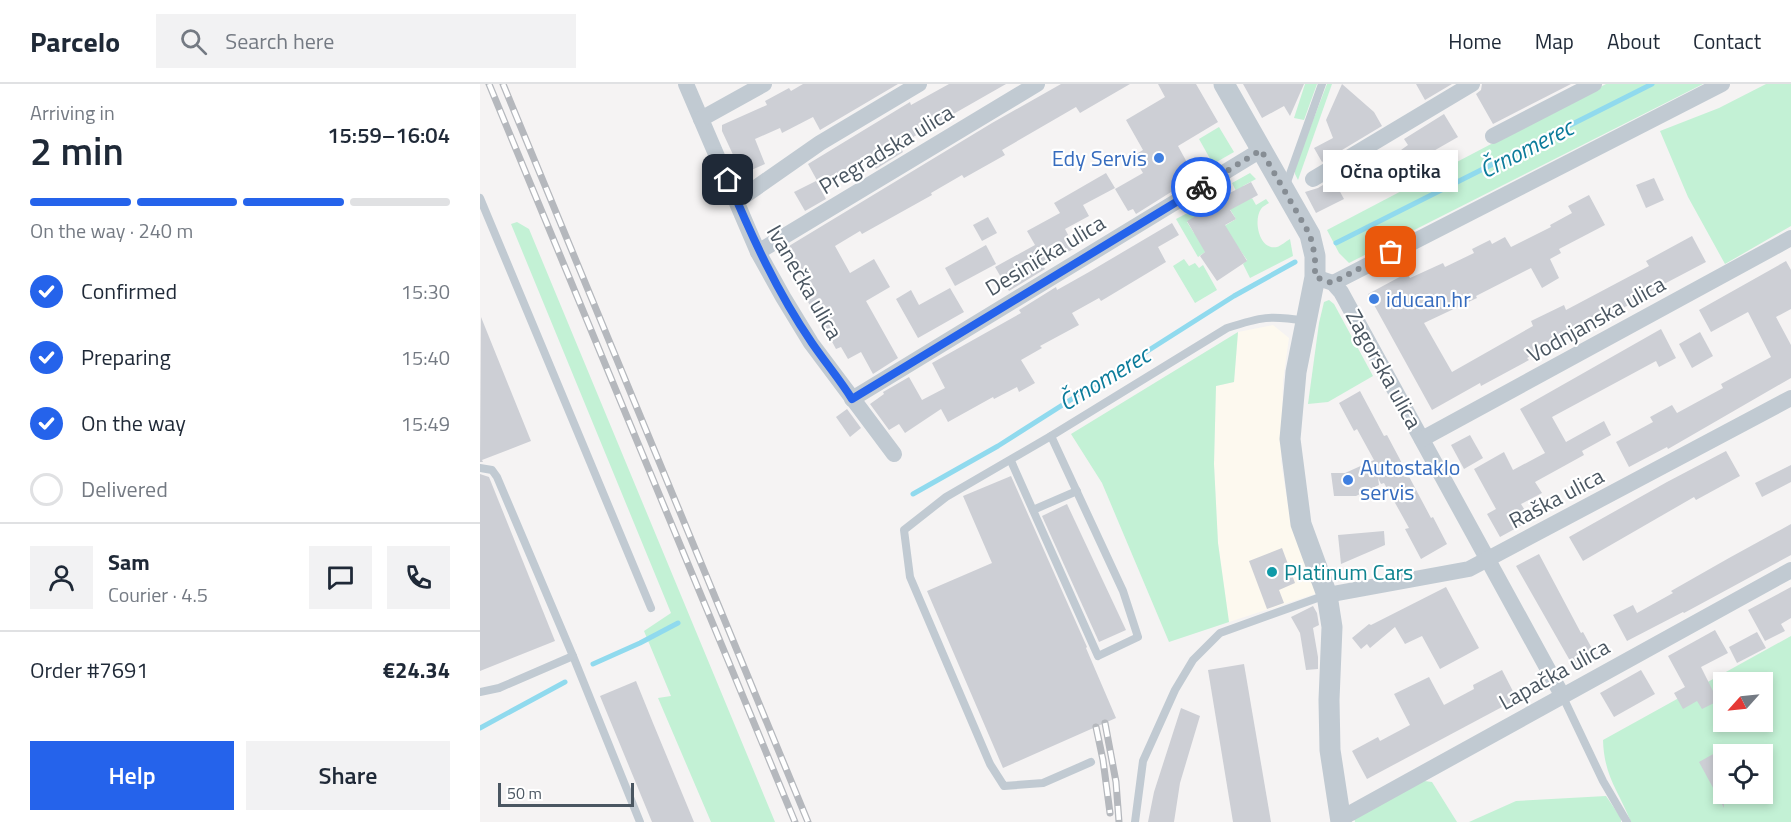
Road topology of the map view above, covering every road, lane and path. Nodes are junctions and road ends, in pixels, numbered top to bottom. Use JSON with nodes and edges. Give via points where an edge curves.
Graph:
{"nodes":[{"id":1,"x":686,"y":84,"type":"edge"},
{"id":2,"x":764,"y":84,"type":"edge"},
{"id":3,"x":919,"y":84,"type":"edge"},
{"id":4,"x":1037,"y":84,"type":"edge"},
{"id":5,"x":1224,"y":84,"type":"edge"},
{"id":6,"x":1322,"y":84,"type":"edge"},
{"id":7,"x":1472,"y":84,"type":"edge"},
{"id":8,"x":1594,"y":84,"type":"edge"},
{"id":9,"x":1722,"y":84,"type":"edge"},
{"id":10,"x":701,"y":119,"type":"junction"},
{"id":11,"x":1493,"y":136,"type":"dead end"},
{"id":12,"x":1261,"y":150,"type":"junction"},
{"id":13,"x":1312,"y":179,"type":"dead end"},
{"id":14,"x":1284,"y":190,"type":"junction"},
{"id":15,"x":480,"y":198,"type":"edge"},
{"id":16,"x":737,"y":201,"type":"junction"},
{"id":17,"x":1791,"y":238,"type":"edge"},
{"id":18,"x":758,"y":252,"type":"junction"},
{"id":19,"x":1324,"y":280,"type":"junction"},
{"id":20,"x":1306,"y":321,"type":"junction"},
{"id":21,"x":1791,"y":398,"type":"edge"},
{"id":22,"x":852,"y":399,"type":"junction"},
{"id":23,"x":1051,"y":436,"type":"junction"},
{"id":24,"x":1422,"y":439,"type":"junction"},
{"id":25,"x":894,"y":454,"type":"dead end"},
{"id":26,"x":1011,"y":461,"type":"junction"},
{"id":27,"x":480,"y":468,"type":"edge"},
{"id":28,"x":1077,"y":491,"type":"junction"},
{"id":29,"x":1033,"y":510,"type":"junction"},
{"id":30,"x":1488,"y":560,"type":"junction"},
{"id":31,"x":1791,"y":570,"type":"edge"},
{"id":32,"x":1327,"y":595,"type":"junction"},
{"id":33,"x":651,"y":608,"type":"dead end"},
{"id":34,"x":573,"y":656,"type":"junction"},
{"id":35,"x":480,"y":692,"type":"edge"},
{"id":36,"x":1562,"y":695,"type":"junction"},
{"id":37,"x":1091,"y":762,"type":"dead end"},
{"id":38,"x":1340,"y":820,"type":"edge"},
{"id":39,"x":640,"y":822,"type":"edge"},
{"id":40,"x":1135,"y":822,"type":"edge"},
{"id":41,"x":1627,"y":822,"type":"edge"}],
"edges":[{"from":1,"to":10,"type":"street","name":"Ivanečka ulica"},
{"from":2,"to":10,"type":"street"},
{"from":3,"to":16,"type":"street","via":[[820,143]]},
{"from":4,"to":18,"type":"street","name":"Pregradska ulica"},
{"from":5,"to":12,"type":"street"},
{"from":6,"to":14,"type":"lane"},
{"from":7,"to":13,"type":"street"},
{"from":8,"to":11,"type":"street"},
{"from":9,"to":19,"type":"street"},
{"from":10,"to":16,"type":"street","name":"Ivanečka ulica"},
{"from":12,"to":14,"type":"street"},
{"from":12,"to":22,"type":"street","name":"Desinićka ulica"},
{"from":14,"to":19,"type":"street","via":[[1310,235]]},
{"from":15,"to":33,"type":"lane"},
{"from":16,"to":18,"type":"street","name":"Ivanečka ulica"},
{"from":17,"to":24,"type":"street","name":"Vodnjanska ulica"},
{"from":18,"to":22,"type":"street","name":"Ivanečka ulica","via":[[811,343]]},
{"from":19,"to":20,"type":"street"},
{"from":19,"to":24,"type":"street","name":"Zagorska ulica","via":[[1341,292]]},
{"from":20,"to":23,"type":"lane","via":[[1277,316],[1227,327]]},
{"from":20,"to":32,"type":"street","via":[[1296,372],[1290,439],[1301,524]]},
{"from":21,"to":30,"type":"street","name":"Raška ulica"},
{"from":22,"to":25,"type":"street","name":"Ivanečka ulica"},
{"from":23,"to":26,"type":"lane"},
{"from":23,"to":28,"type":"lane"},
{"from":24,"to":30,"type":"street","name":"Zagorska ulica"},
{"from":26,"to":29,"type":"lane"},
{"from":26,"to":37,"type":"lane","via":[[946,497],[904,530],[910,577],[990,764],[1004,786],[1044,783]]},
{"from":27,"to":34,"type":"lane","via":[[492,470],[496,477]]},
{"from":28,"to":29,"type":"lane"},
{"from":28,"to":29,"type":"lane","via":[[1123,591],[1138,638],[1098,656]]},
{"from":30,"to":32,"type":"street","name":"Raška ulica","via":[[1463,570]]},
{"from":30,"to":36,"type":"street","name":"Zagorska ulica"},
{"from":31,"to":36,"type":"street","name":"Lapačka ulica"},
{"from":32,"to":38,"type":"street","via":[[1332,627],[1330,750]]},
{"from":32,"to":40,"type":"lane","via":[[1220,633],[1193,660],[1143,761]]},
{"from":34,"to":35,"type":"lane","via":[[499,688]]},
{"from":34,"to":39,"type":"lane"},
{"from":36,"to":38,"type":"street","name":"Lapačka ulica"},
{"from":36,"to":41,"type":"lane"}]}
